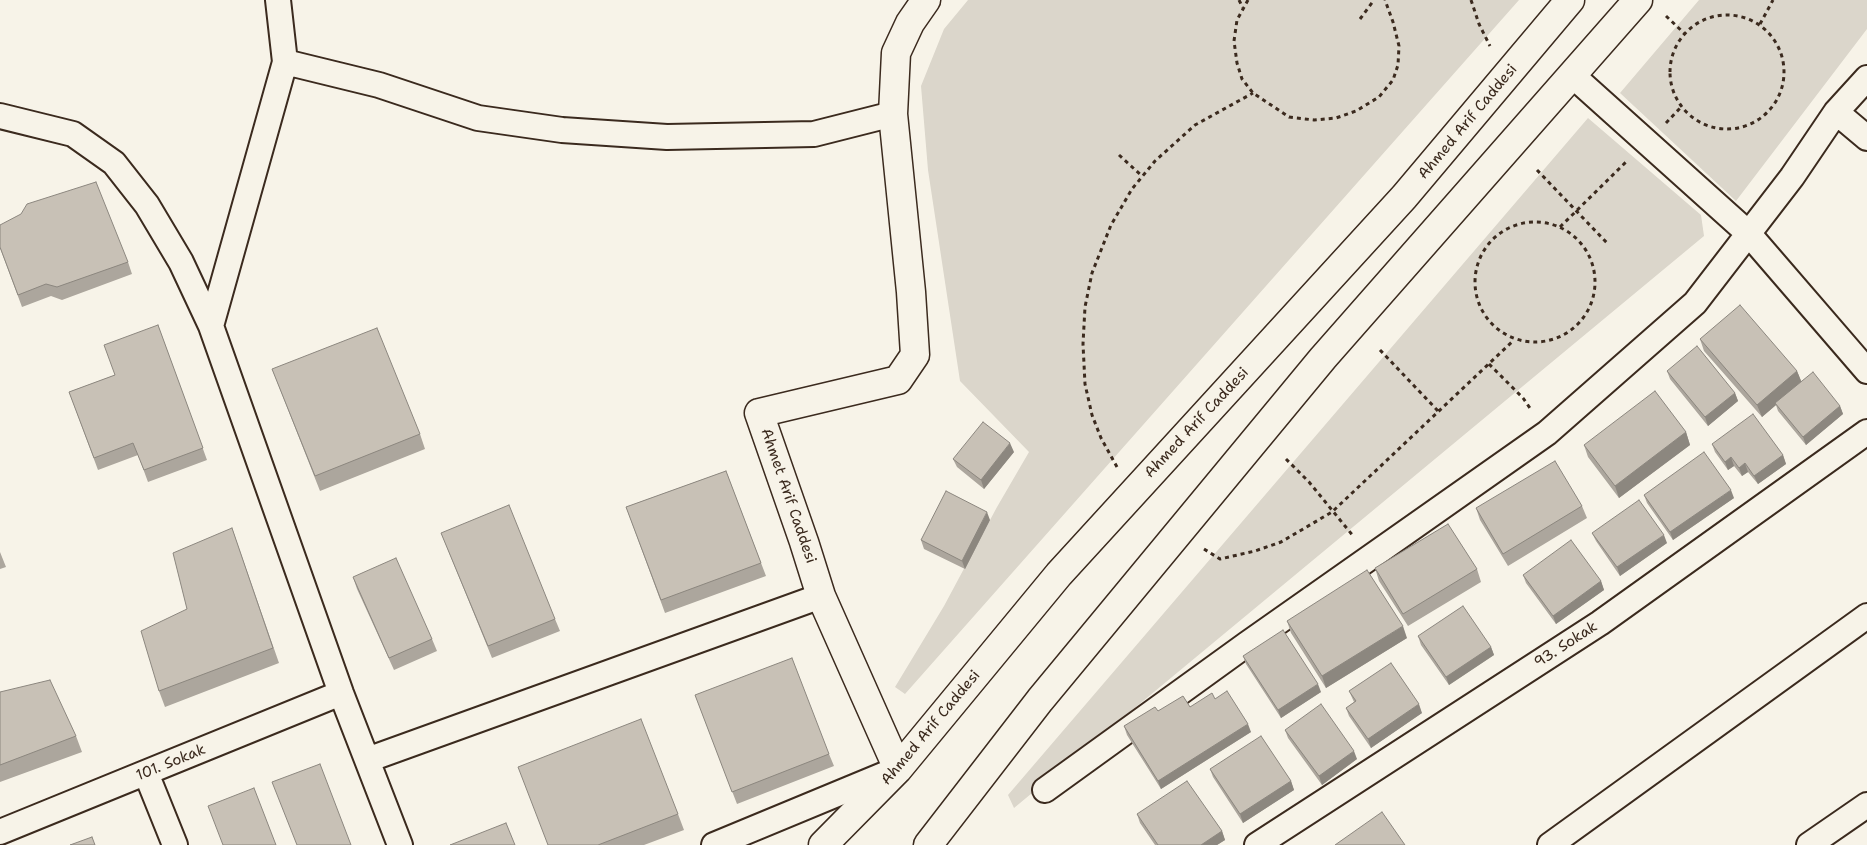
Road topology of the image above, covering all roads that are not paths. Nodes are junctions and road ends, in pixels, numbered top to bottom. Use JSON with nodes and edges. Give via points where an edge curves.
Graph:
{"nodes":[{"id":1,"x":278,"y":0,"type":"edge"},
{"id":2,"x":926,"y":0,"type":"edge"},
{"id":3,"x":1570,"y":0,"type":"edge"},
{"id":4,"x":1638,"y":0,"type":"edge"},
{"id":5,"x":285,"y":62,"type":"junction"},
{"id":6,"x":1572,"y":75,"type":"junction"},
{"id":7,"x":1867,"y":78,"type":"edge"},
{"id":8,"x":1836,"y":112,"type":"junction"},
{"id":9,"x":892,"y":114,"type":"junction"},
{"id":10,"x":0,"y":116,"type":"edge"},
{"id":11,"x":1867,"y":138,"type":"edge"},
{"id":12,"x":1748,"y":233,"type":"junction"},
{"id":13,"x":210,"y":326,"type":"junction"},
{"id":14,"x":1867,"y":371,"type":"edge"},
{"id":15,"x":1867,"y":432,"type":"edge"},
{"id":16,"x":821,"y":596,"type":"junction"},
{"id":17,"x":1867,"y":616,"type":"edge"},
{"id":18,"x":341,"y":694,"type":"junction"},
{"id":19,"x":367,"y":760,"type":"junction"},
{"id":20,"x":898,"y":769,"type":"junction"},
{"id":21,"x":146,"y":773,"type":"junction"},
{"id":22,"x":1045,"y":790,"type":"dead end"},
{"id":23,"x":1867,"y":805,"type":"edge"},
{"id":24,"x":0,"y":832,"type":"edge"},
{"id":25,"x":175,"y":845,"type":"edge"},
{"id":26,"x":400,"y":845,"type":"edge"},
{"id":27,"x":714,"y":845,"type":"edge"},
{"id":28,"x":823,"y":845,"type":"edge"},
{"id":29,"x":928,"y":845,"type":"edge"},
{"id":30,"x":1257,"y":845,"type":"edge"},
{"id":31,"x":1550,"y":845,"type":"edge"},
{"id":32,"x":1809,"y":845,"type":"edge"}],
"edges":[{"from":1,"to":5,"type":"street"},
{"from":2,"to":9,"type":"street","name":"Ahmet Arif Caddesi","via":[[910,23],[896,53]]},
{"from":3,"to":20,"type":"street","name":"Ahmed Arif Caddesi","via":[[1404,197],[1059,574]]},
{"from":4,"to":6,"type":"street"},
{"from":5,"to":9,"type":"street","via":[[379,85],[478,118],[562,130],[667,137],[814,134]]},
{"from":5,"to":13,"type":"street"},
{"from":6,"to":12,"type":"street"},
{"from":6,"to":29,"type":"street","via":[[1324,358],[1040,700]]},
{"from":7,"to":8,"type":"street"},
{"from":8,"to":11,"type":"street"},
{"from":8,"to":12,"type":"street","via":[[1792,177]]},
{"from":9,"to":16,"type":"street","name":"Ahmet Arif Caddesi","via":[[915,355],[898,380],[759,412]]},
{"from":10,"to":13,"type":"street","via":[[73,134],[114,163],[147,205],[181,262]]},
{"from":12,"to":14,"type":"street"},
{"from":12,"to":22,"type":"street","via":[[1695,303],[1547,433]]},
{"from":13,"to":18,"type":"street"},
{"from":15,"to":30,"type":"street","name":"93. Sokak","via":[[1600,623]]},
{"from":16,"to":19,"type":"street"},
{"from":16,"to":20,"type":"street","name":"Ahmet Arif Caddesi"},
{"from":17,"to":31,"type":"street"},
{"from":18,"to":19,"type":"street"},
{"from":18,"to":21,"type":"street","name":"101. Sokak"},
{"from":19,"to":26,"type":"street"},
{"from":20,"to":27,"type":"street"},
{"from":20,"to":28,"type":"street","name":"Ahmed Arif Caddesi"},
{"from":21,"to":24,"type":"street","name":"101. Sokak"},
{"from":21,"to":25,"type":"street"},
{"from":23,"to":32,"type":"street"}]}
